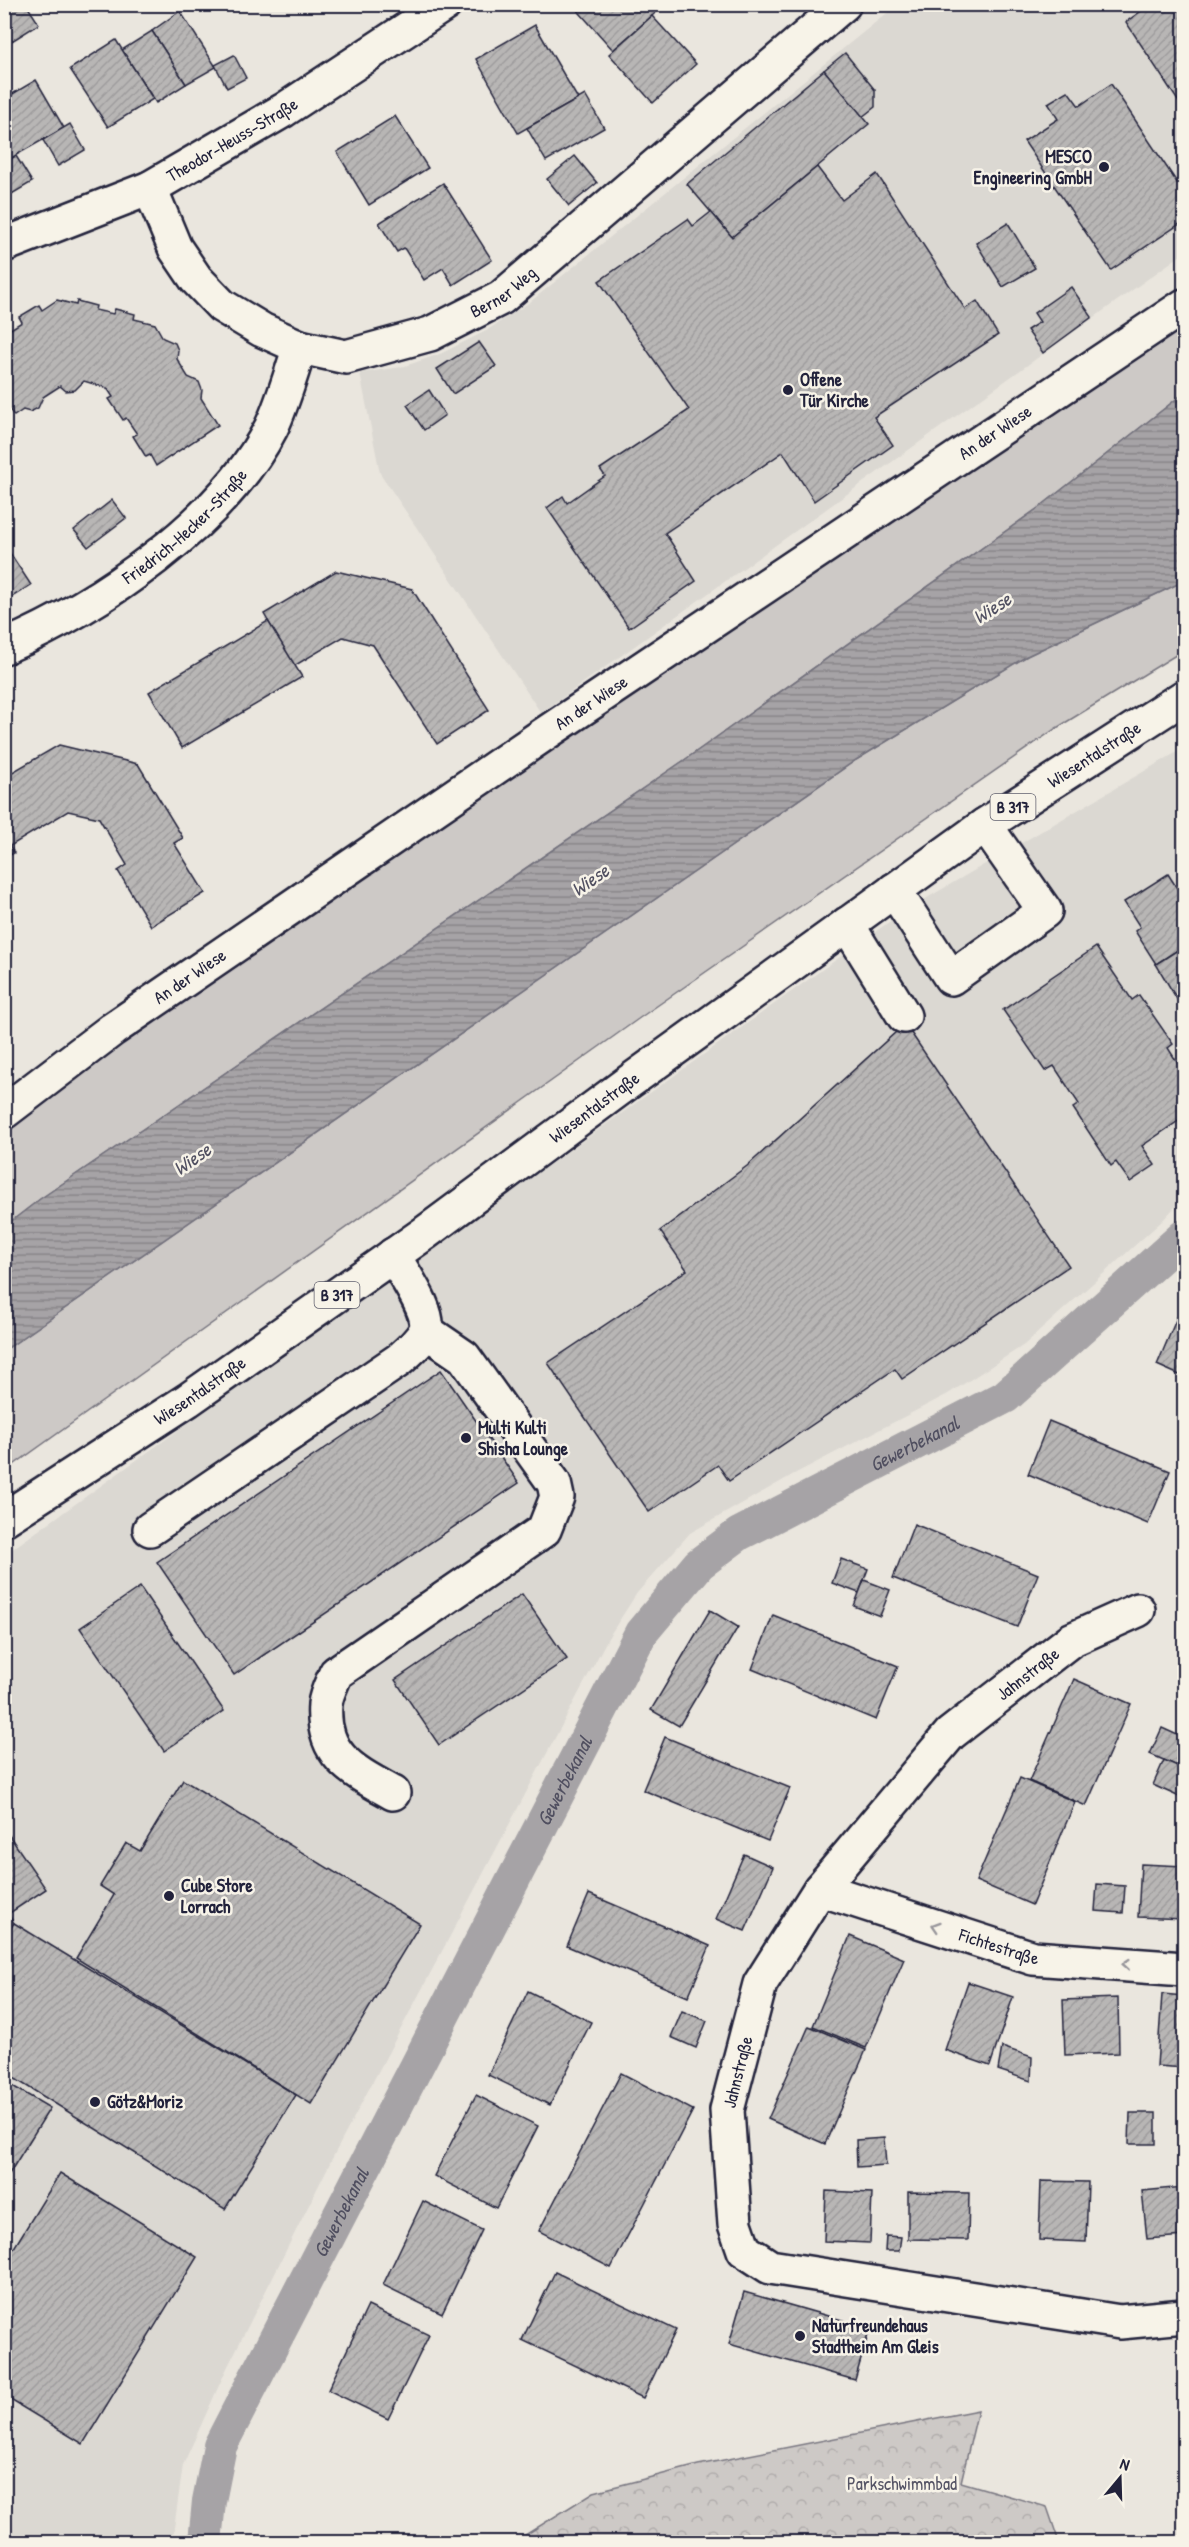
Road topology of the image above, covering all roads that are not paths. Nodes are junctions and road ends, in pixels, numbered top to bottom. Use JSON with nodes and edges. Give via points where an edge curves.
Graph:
{"nodes":[{"id":1,"x":445,"y":4,"type":"edge"},
{"id":2,"x":844,"y":4,"type":"edge"},
{"id":3,"x":150,"y":188,"type":"junction"},
{"id":4,"x":4,"y":245,"type":"edge"},
{"id":5,"x":1185,"y":306,"type":"edge"},
{"id":6,"x":300,"y":347,"type":"junction"},
{"id":7,"x":4,"y":646,"type":"edge"},
{"id":8,"x":1185,"y":697,"type":"edge"},
{"id":9,"x":985,"y":825,"type":"junction"},
{"id":10,"x":894,"y":890,"type":"junction"},
{"id":11,"x":847,"y":924,"type":"junction"},
{"id":12,"x":904,"y":1016,"type":"dead end"},
{"id":13,"x":4,"y":1112,"type":"edge"},
{"id":14,"x":393,"y":1255,"type":"junction"},
{"id":15,"x":426,"y":1331,"type":"junction"},
{"id":16,"x":4,"y":1519,"type":"edge"},
{"id":17,"x":150,"y":1529,"type":"dead end"},
{"id":18,"x":1138,"y":1610,"type":"dead end"},
{"id":19,"x":393,"y":1793,"type":"dead end"},
{"id":20,"x":820,"y":1889,"type":"junction"},
{"id":21,"x":1185,"y":1969,"type":"edge"},
{"id":22,"x":1185,"y":2316,"type":"edge"}],
"edges":[{"from":1,"to":3,"type":"street","name":"Theodor-Heuss-Straße","via":[[284,110]]},
{"from":2,"to":6,"type":"street","name":"Berner Weg","via":[[501,298],[430,334],[346,357]]},
{"from":3,"to":4,"type":"street","name":"Theodor-Heuss-Straße"},
{"from":3,"to":6,"type":"street","name":"Berner Weg","via":[[175,248],[196,279],[222,306]]},
{"from":5,"to":13,"type":"street","name":"An der Wiese","via":[[533,742],[113,1029]]},
{"from":6,"to":7,"type":"street","name":"Friedrich-Hecker-Straße","via":[[271,427],[247,466],[217,502],[146,564],[87,603]]},
{"from":8,"to":9,"type":"street","name":"Wiesentalstraße","number":"B 317"},
{"from":9,"to":10,"type":"street","name":"Wiesentalstraße","number":"B 317"},
{"from":9,"to":10,"type":"street","via":[[1045,911],[951,978]]},
{"from":10,"to":11,"type":"street","name":"Wiesentalstraße","number":"B 317"},
{"from":11,"to":12,"type":"street"},
{"from":11,"to":14,"type":"street","name":"Wiesentalstraße","number":"B 317"},
{"from":14,"to":15,"type":"street","via":[[425,1312]]},
{"from":14,"to":16,"type":"street","name":"Wiesentalstraße","number":"B 317","via":[[188,1400]]},
{"from":15,"to":17,"type":"street","via":[[399,1360]]},
{"from":15,"to":19,"type":"street","via":[[464,1357],[554,1483],[557,1497],[544,1530],[336,1673],[325,1702],[327,1739],[352,1770]]},
{"from":18,"to":20,"type":"street","name":"Jahnstraße","via":[[1071,1640],[950,1734]]},
{"from":21,"to":20,"type":"street","name":"Fichtestraße","one_way":true,"via":[[1033,1958]]},
{"from":20,"to":22,"type":"street","name":"Jahnstraße","via":[[760,1984],[727,2110],[735,2224],[744,2250],[770,2267],[973,2301],[1120,2322]]}]}
